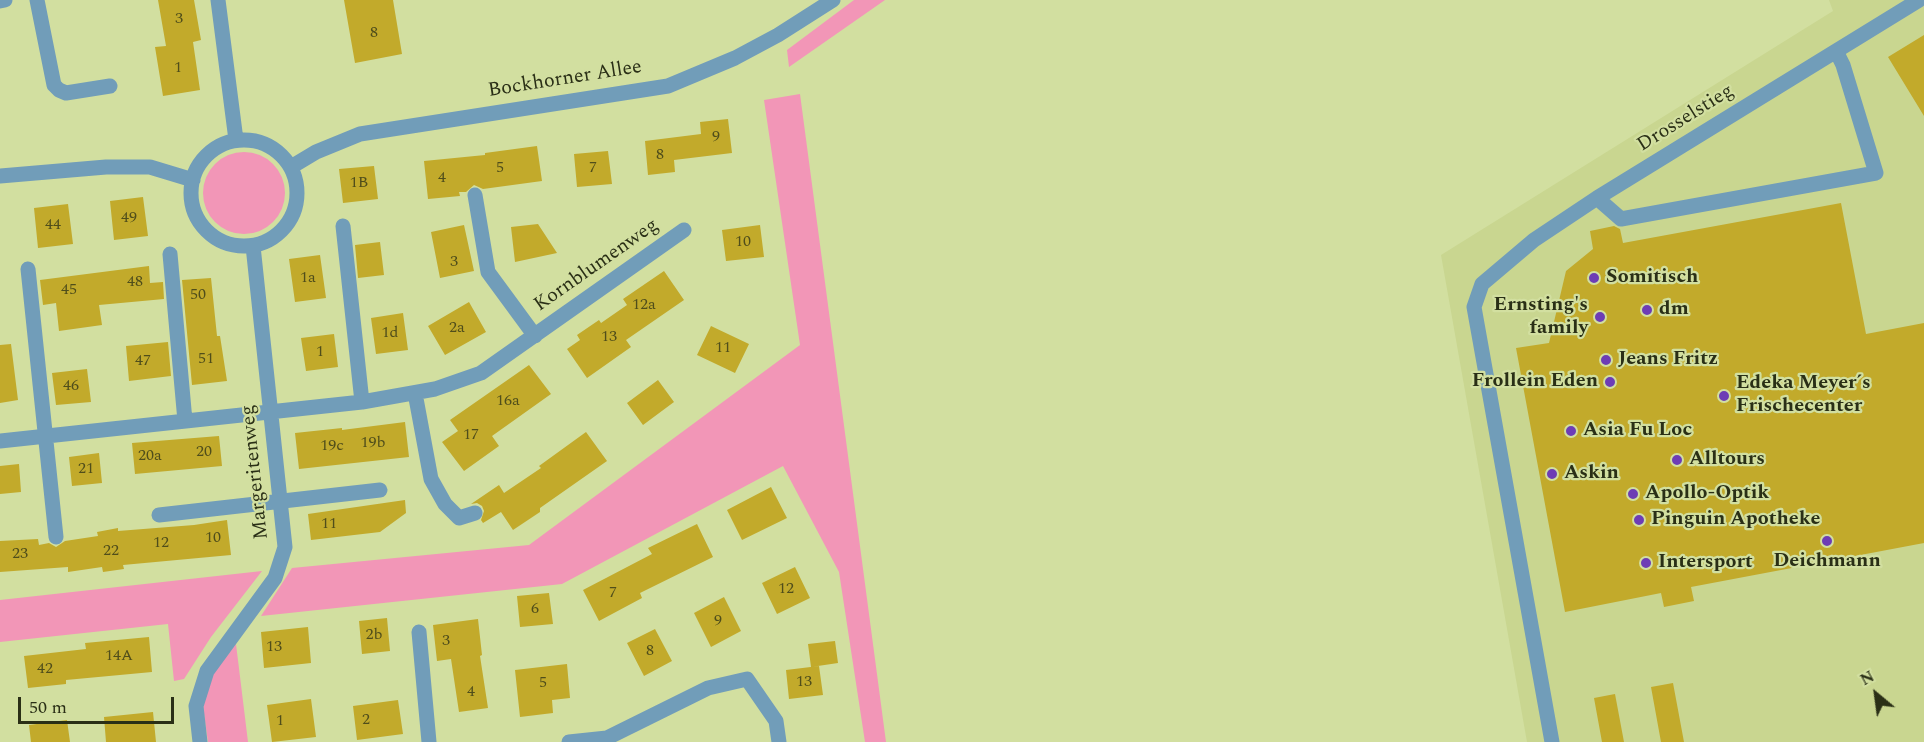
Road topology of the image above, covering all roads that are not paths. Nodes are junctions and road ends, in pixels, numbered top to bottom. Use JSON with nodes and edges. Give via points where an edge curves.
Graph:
{"nodes":[{"id":1,"x":5,"y":0,"type":"edge"},
{"id":2,"x":37,"y":0,"type":"edge"},
{"id":3,"x":218,"y":0,"type":"edge"},
{"id":4,"x":833,"y":0,"type":"edge"},
{"id":5,"x":1919,"y":0,"type":"edge"},
{"id":6,"x":0,"y":1,"type":"edge"},
{"id":7,"x":1836,"y":51,"type":"junction"},
{"id":8,"x":110,"y":86,"type":"dead end"},
{"id":9,"x":236,"y":140,"type":"junction"},
{"id":10,"x":291,"y":167,"type":"junction"},
{"id":11,"x":0,"y":176,"type":"edge"},
{"id":12,"x":193,"y":180,"type":"junction"},
{"id":13,"x":475,"y":195,"type":"dead end"},
{"id":14,"x":1597,"y":198,"type":"junction"},
{"id":15,"x":343,"y":226,"type":"dead end"},
{"id":16,"x":684,"y":230,"type":"dead end"},
{"id":17,"x":253,"y":246,"type":"junction"},
{"id":18,"x":170,"y":254,"type":"dead end"},
{"id":19,"x":28,"y":269,"type":"dead end"},
{"id":20,"x":535,"y":336,"type":"junction"},
{"id":21,"x":415,"y":393,"type":"junction"},
{"id":22,"x":362,"y":402,"type":"junction"},
{"id":23,"x":272,"y":412,"type":"junction"},
{"id":24,"x":185,"y":422,"type":"junction"},
{"id":25,"x":45,"y":436,"type":"junction"},
{"id":26,"x":0,"y":441,"type":"edge"},
{"id":27,"x":380,"y":490,"type":"dead end"},
{"id":28,"x":280,"y":501,"type":"junction"},
{"id":29,"x":476,"y":513,"type":"dead end"},
{"id":30,"x":159,"y":515,"type":"dead end"},
{"id":31,"x":56,"y":537,"type":"dead end"},
{"id":32,"x":418,"y":632,"type":"dead end"},
{"id":33,"x":601,"y":740,"type":"edge"},
{"id":34,"x":200,"y":742,"type":"edge"},
{"id":35,"x":429,"y":742,"type":"edge"},
{"id":36,"x":569,"y":742,"type":"edge"},
{"id":37,"x":779,"y":742,"type":"edge"},
{"id":38,"x":1552,"y":742,"type":"edge"}],
"edges":[{"from":1,"to":6,"type":"street"},
{"from":2,"to":8,"type":"street","via":[[54,85],[66,93]]},
{"from":3,"to":9,"type":"street"},
{"from":4,"to":10,"type":"street","name":"Bockhorner Allee","via":[[743,54],[668,86],[360,134]]},
{"from":5,"to":7,"type":"street","name":"Drosselstieg"},
{"from":7,"to":14,"type":"street","name":"Drosselstieg"},
{"from":7,"to":14,"type":"street","via":[[1876,173],[1621,219]]},
{"from":9,"to":10,"type":"street","via":[[268,145]]},
{"from":9,"to":12,"type":"street","via":[[205,157]]},
{"from":10,"to":17,"type":"street","via":[[298,191],[292,216],[276,236]]},
{"from":11,"to":12,"type":"street","via":[[150,167]]},
{"from":12,"to":17,"type":"street","via":[[193,207],[205,229],[227,243]]},
{"from":13,"to":20,"type":"street","name":"Kornblumenweg","via":[[488,272]]},
{"from":14,"to":38,"type":"street","name":"Drosselstieg","via":[[1534,240],[1482,284],[1474,307]]},
{"from":15,"to":22,"type":"street"},
{"from":16,"to":20,"type":"street","name":"Kornblumenweg"},
{"from":17,"to":23,"type":"street","name":"Margeritenweg"},
{"from":18,"to":24,"type":"street"},
{"from":19,"to":25,"type":"street"},
{"from":20,"to":21,"type":"street","name":"Kornblumenweg","via":[[481,373]]},
{"from":21,"to":22,"type":"street","name":"Kornblumenweg"},
{"from":21,"to":29,"type":"street","via":[[431,479],[445,504],[459,518]]},
{"from":22,"to":23,"type":"street","name":"Kornblumenweg"},
{"from":23,"to":24,"type":"street","name":"Kornblumenweg"},
{"from":23,"to":28,"type":"street","name":"Margeritenweg"},
{"from":24,"to":25,"type":"street","name":"Kornblumenweg"},
{"from":25,"to":26,"type":"street","name":"Kornblumenweg"},
{"from":25,"to":31,"type":"street"},
{"from":27,"to":28,"type":"street"},
{"from":28,"to":30,"type":"street"},
{"from":28,"to":34,"type":"street","name":"Margeritenweg","via":[[285,547],[275,578],[207,671],[196,706]]},
{"from":32,"to":35,"type":"street"},
{"from":33,"to":36,"type":"street"},
{"from":33,"to":37,"type":"street","via":[[708,688],[747,679],[776,721]]}]}
